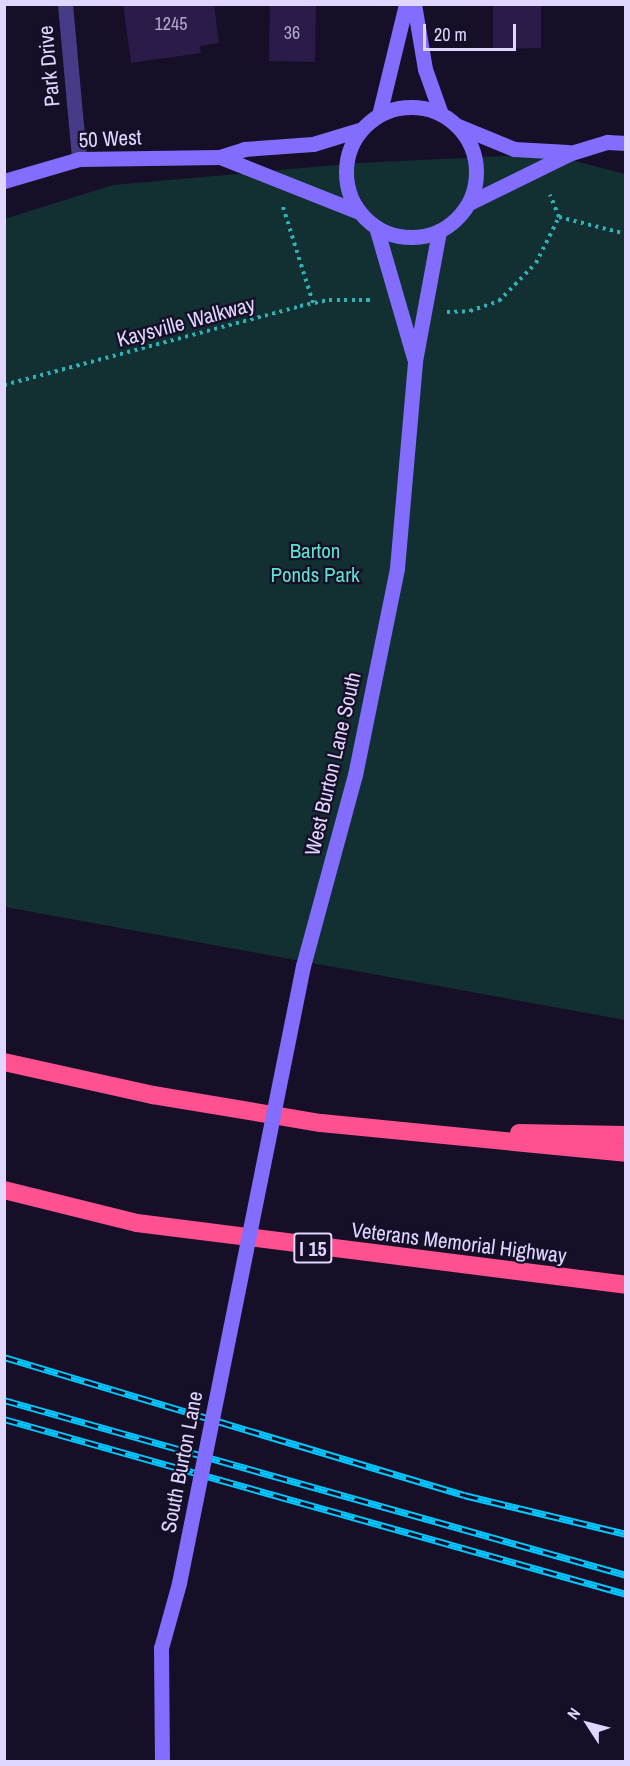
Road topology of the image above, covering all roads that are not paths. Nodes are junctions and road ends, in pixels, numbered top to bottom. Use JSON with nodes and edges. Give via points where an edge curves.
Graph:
{"nodes":[{"id":1,"x":65,"y":4,"type":"edge"},
{"id":2,"x":406,"y":4,"type":"edge"},
{"id":3,"x":414,"y":4,"type":"edge"},
{"id":4,"x":441,"y":114,"type":"junction"},
{"id":5,"x":380,"y":115,"type":"junction"},
{"id":6,"x":458,"y":126,"type":"junction"},
{"id":7,"x":362,"y":129,"type":"junction"},
{"id":8,"x":626,"y":143,"type":"edge"},
{"id":9,"x":571,"y":153,"type":"junction"},
{"id":10,"x":220,"y":157,"type":"junction"},
{"id":11,"x":79,"y":159,"type":"junction"},
{"id":12,"x":4,"y":181,"type":"edge"},
{"id":13,"x":469,"y":203,"type":"junction"},
{"id":14,"x":359,"y":212,"type":"junction"},
{"id":15,"x":376,"y":227,"type":"junction"},
{"id":16,"x":439,"y":231,"type":"junction"},
{"id":17,"x":415,"y":361,"type":"junction"},
{"id":18,"x":4,"y":1062,"type":"edge"},
{"id":19,"x":398,"y":1131,"type":"junction"},
{"id":20,"x":626,"y":1135,"type":"edge"},
{"id":21,"x":626,"y":1153,"type":"edge"},
{"id":22,"x":262,"y":1171,"type":"joint"},
{"id":23,"x":4,"y":1190,"type":"edge"},
{"id":24,"x":626,"y":1285,"type":"edge"},
{"id":25,"x":162,"y":1761,"type":"edge"}],
"edges":[{"from":1,"to":11,"type":"street","name":"Park Drive"},
{"from":2,"to":5,"type":"street"},
{"from":3,"to":4,"type":"street","via":[[425,69]]},
{"from":4,"to":5,"type":"street","via":[[422,107],[400,107]]},
{"from":4,"to":6,"type":"street"},
{"from":5,"to":7,"type":"street"},
{"from":6,"to":9,"type":"street","via":[[514,149]]},
{"from":6,"to":13,"type":"street","via":[[476,163]]},
{"from":7,"to":10,"type":"street","name":"50 West","via":[[313,144],[244,148]]},
{"from":7,"to":14,"type":"street","via":[[346,170]]},
{"from":8,"to":9,"type":"street","via":[[606,142]]},
{"from":9,"to":13,"type":"street"},
{"from":10,"to":11,"type":"street","name":"50 West"},
{"from":10,"to":14,"type":"street","name":"50 West"},
{"from":11,"to":12,"type":"street","name":"50 West"},
{"from":13,"to":16,"type":"street"},
{"from":14,"to":15,"type":"street"},
{"from":15,"to":16,"type":"street","via":[[418,237]]},
{"from":15,"to":17,"type":"street","name":"West Burton Lane South"},
{"from":16,"to":17,"type":"street","name":"West Burton Lane South"},
{"from":17,"to":22,"type":"street","name":"West Burton Lane South","bridge":true,"via":[[397,568],[355,775],[303,966]]},
{"from":18,"to":19,"type":"highway","via":[[153,1095]]},
{"from":19,"to":20,"type":"highway"},
{"from":19,"to":21,"type":"highway"},
{"from":22,"to":25,"type":"street","name":"South Burton Lane","bridge":true,"via":[[179,1583],[161,1648]]},
{"from":23,"to":24,"type":"highway","name":"Veterans Memorial Highway","number":"I 15","via":[[137,1223]]}]}
